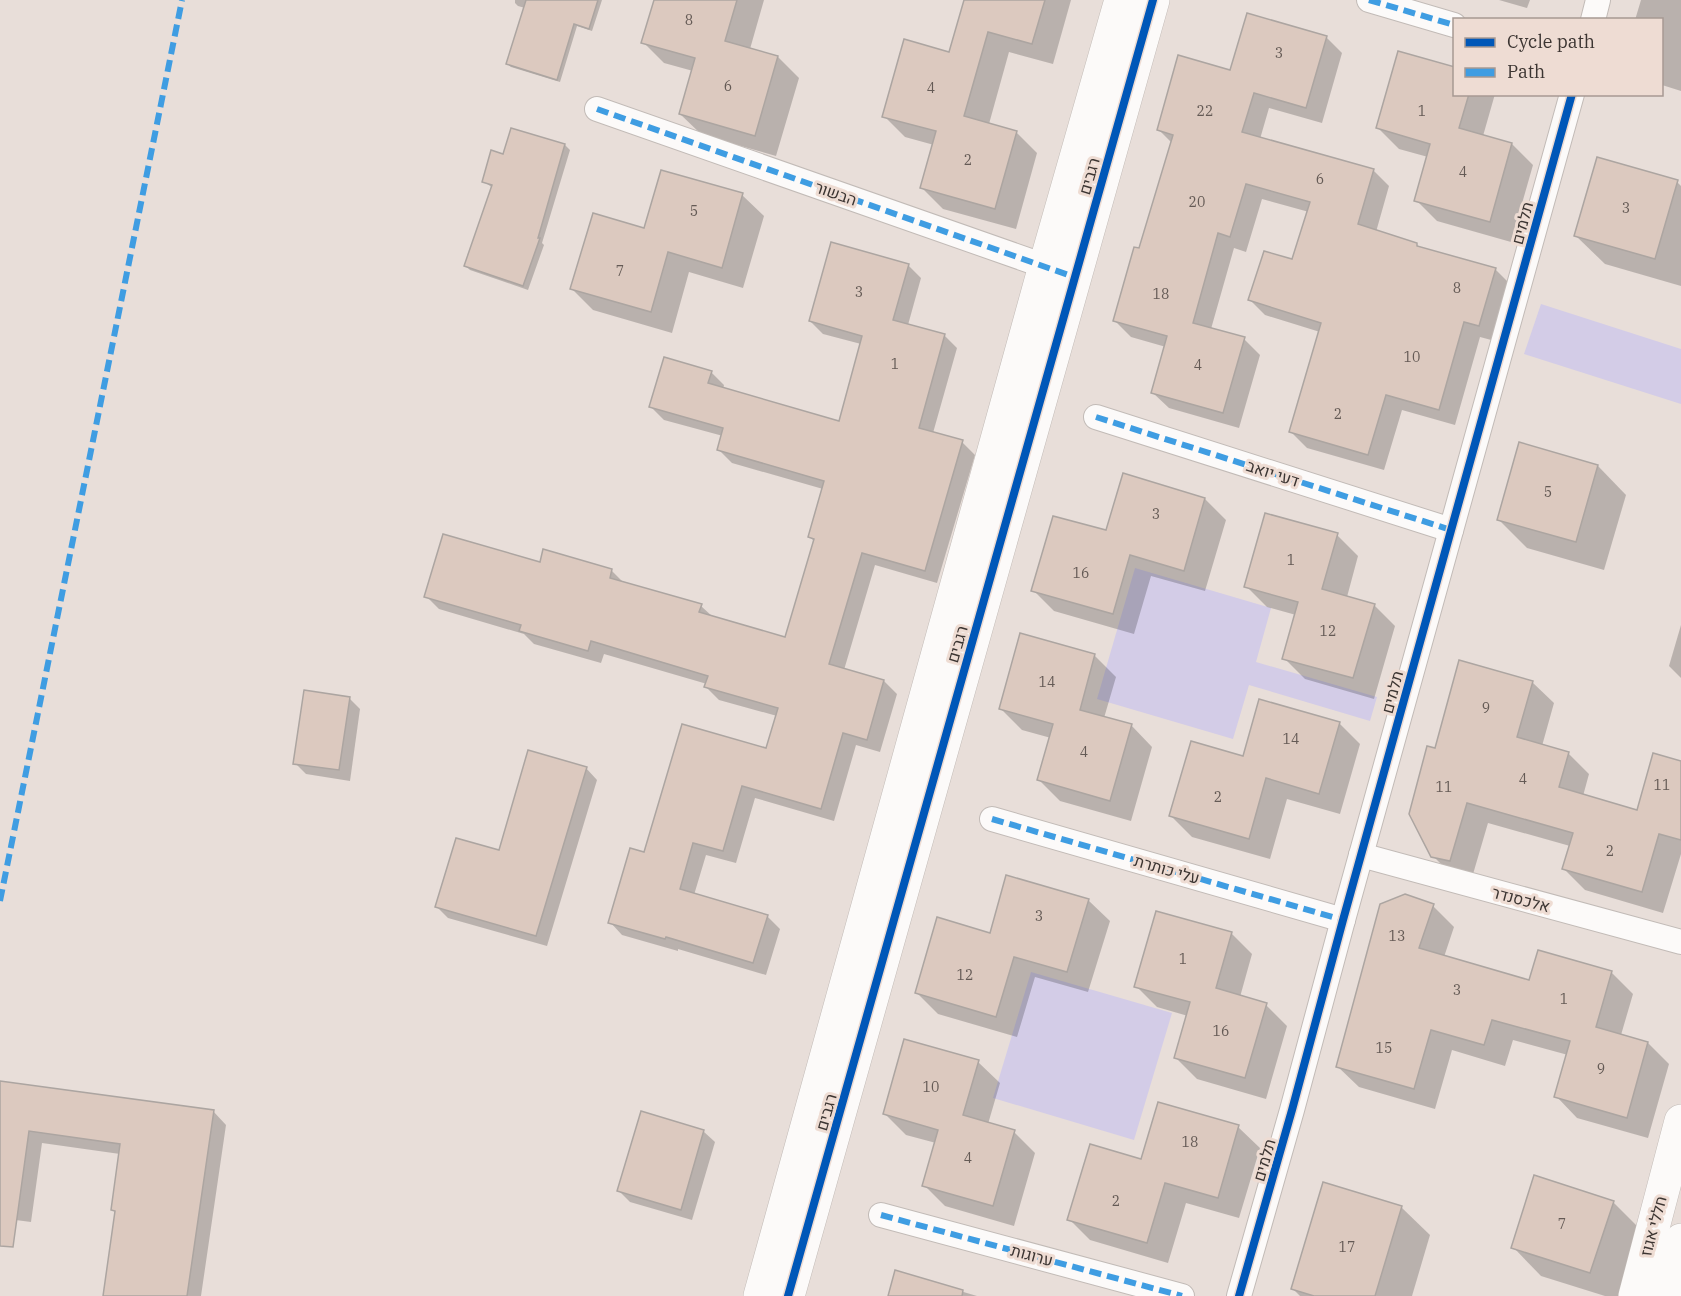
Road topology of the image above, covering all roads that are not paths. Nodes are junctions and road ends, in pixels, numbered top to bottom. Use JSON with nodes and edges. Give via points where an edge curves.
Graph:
{"nodes":[{"id":1,"x":1121,"y":0,"type":"edge"},
{"id":2,"x":1154,"y":0,"type":"edge"},
{"id":3,"x":1369,"y":0,"type":"edge"},
{"id":4,"x":1598,"y":0,"type":"edge"},
{"id":5,"x":1594,"y":18,"type":"edge"},
{"id":6,"x":1453,"y":24,"type":"edge"},
{"id":7,"x":1571,"y":96,"type":"edge"},
{"id":8,"x":597,"y":109,"type":"dead end"},
{"id":9,"x":1060,"y":271,"type":"junction"},
{"id":10,"x":1096,"y":417,"type":"dead end"},
{"id":11,"x":1451,"y":530,"type":"junction"},
{"id":12,"x":992,"y":819,"type":"dead end"},
{"id":13,"x":1361,"y":855,"type":"junction"},
{"id":14,"x":1343,"y":920,"type":"junction"},
{"id":15,"x":1681,"y":942,"type":"edge"},
{"id":16,"x":1681,"y":1121,"type":"edge"},
{"id":17,"x":881,"y":1215,"type":"dead end"},
{"id":18,"x":1681,"y":1240,"type":"edge"},
{"id":19,"x":760,"y":1296,"type":"edge"},
{"id":20,"x":788,"y":1296,"type":"edge"},
{"id":21,"x":1182,"y":1296,"type":"edge"},
{"id":22,"x":1239,"y":1296,"type":"edge"},
{"id":23,"x":1635,"y":1296,"type":"edge"},
{"id":24,"x":1666,"y":1296,"type":"edge"}],
"edges":[{"from":1,"to":9,"type":"street","name":"רגבים"},
{"from":2,"to":9,"type":"street","name":"רגבים"},
{"from":3,"to":6,"type":"street"},
{"from":4,"to":5,"type":"street"},
{"from":7,"to":11,"type":"street","name":"תלמים"},
{"from":8,"to":9,"type":"street","name":"הבשור"},
{"from":9,"to":19,"type":"street","name":"רגבים"},
{"from":9,"to":20,"type":"street","name":"רגבים"},
{"from":10,"to":11,"type":"street","name":"דעי יואב"},
{"from":11,"to":13,"type":"street","name":"תלמים"},
{"from":12,"to":14,"type":"street","name":"עלי כותרת"},
{"from":13,"to":14,"type":"street","name":"תלמים"},
{"from":13,"to":15,"type":"street","name":"אלכסנדר"},
{"from":14,"to":22,"type":"street","name":"תלמים"},
{"from":16,"to":23,"type":"street","name":"חללי אגוז"},
{"from":17,"to":21,"type":"street","name":"ערוגות"},
{"from":18,"to":24,"type":"street","name":"חללי אגוז"}]}
